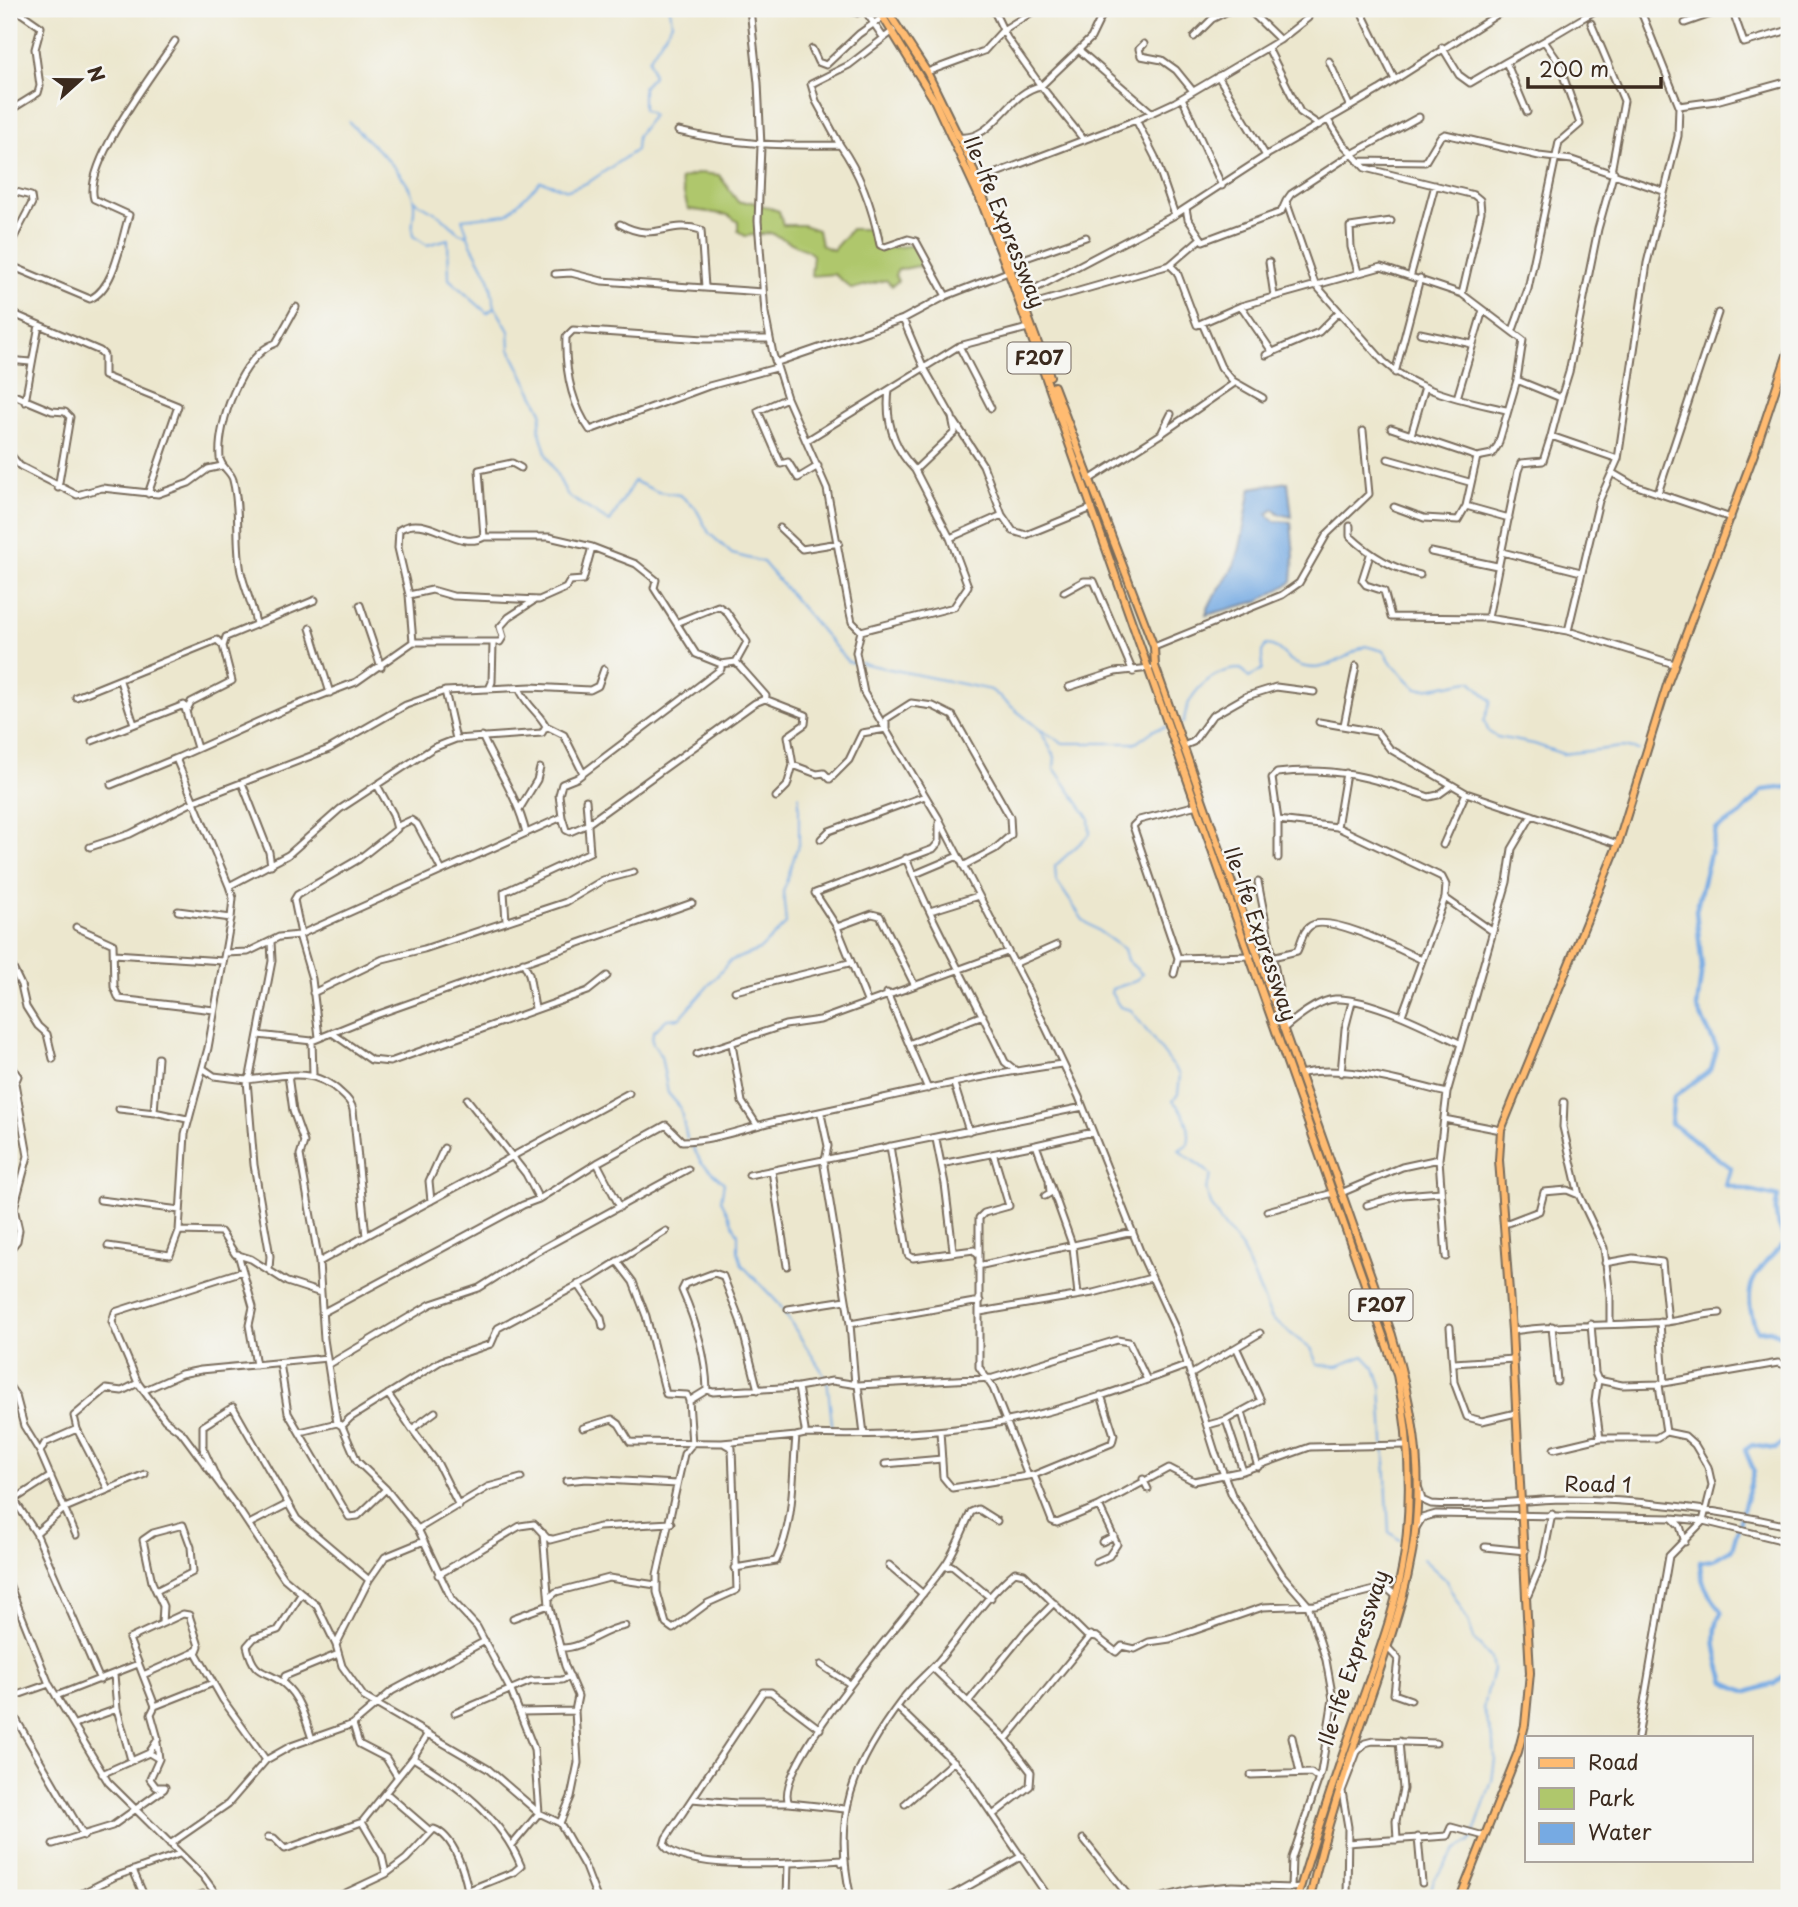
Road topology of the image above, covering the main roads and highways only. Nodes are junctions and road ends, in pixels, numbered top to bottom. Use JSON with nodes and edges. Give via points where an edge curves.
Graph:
{"nodes":[{"id":1,"x":877,"y":9,"type":"edge"},
{"id":2,"x":886,"y":9,"type":"edge"},
{"id":3,"x":962,"y":152,"type":"junction"},
{"id":4,"x":1010,"y":271,"type":"junction"},
{"id":5,"x":1789,"y":349,"type":"edge"},
{"id":6,"x":1098,"y":515,"type":"junction"},
{"id":7,"x":1105,"y":536,"type":"junction"},
{"id":8,"x":1157,"y":682,"type":"junction"},
{"id":9,"x":1173,"y":725,"type":"junction"},
{"id":10,"x":1252,"y":956,"type":"junction"},
{"id":11,"x":1309,"y":1115,"type":"junction"},
{"id":12,"x":1337,"y":1193,"type":"junction"},
{"id":13,"x":1297,"y":1898,"type":"edge"},
{"id":14,"x":1310,"y":1898,"type":"edge"},
{"id":15,"x":1460,"y":1898,"type":"edge"}],
"edges":[{"from":1,"to":3,"type":"main road","name":"Ile-Ife Expressway","number":"F207"},
{"from":2,"to":3,"type":"main road","name":"Ile-Ife Expressway","number":"F207","via":[[927,72]]},
{"from":3,"to":4,"type":"main road","name":"Ile-Ife Expressway","number":"F207"},
{"from":3,"to":4,"type":"main road","name":"Ile-Ife Expressway","number":"F207","via":[[978,180]]},
{"from":4,"to":6,"type":"main road","name":"Ile-Ife Expressway","number":"F207","via":[[1023,295]]},
{"from":4,"to":6,"type":"main road","name":"Ile-Ife Expressway","number":"F207","via":[[1092,509]]},
{"from":5,"to":15,"type":"main road","via":[[1674,664],[1618,844],[1501,1130],[1499,1160],[1530,1673],[1518,1752],[1480,1835]]},
{"from":6,"to":7,"type":"main road","name":"Ile-Ife Expressway","number":"F207"},
{"from":7,"to":8,"type":"main road","name":"Ile-Ife Expressway","number":"F207","via":[[1147,669]]},
{"from":7,"to":8,"type":"main road","name":"Ile-Ife Expressway","number":"F207","via":[[1154,647]]},
{"from":8,"to":9,"type":"main road","name":"Ile-Ife Expressway","number":"F207"},
{"from":9,"to":10,"type":"main road","name":"Ile-Ife Expressway","number":"F207"},
{"from":9,"to":10,"type":"main road","name":"Ile-Ife Expressway","number":"F207","via":[[1184,746]]},
{"from":10,"to":11,"type":"main road","name":"Ile-Ife Expressway","number":"F207"},
{"from":10,"to":11,"type":"main road","name":"Ile-Ife Expressway","number":"F207","via":[[1283,1029]]},
{"from":11,"to":12,"type":"main road","name":"Ile-Ife Expressway","number":"F207"},
{"from":12,"to":13,"type":"main road","name":"Ile-Ife Expressway","number":"F207","via":[[1397,1375],[1408,1510],[1396,1596]]},
{"from":12,"to":14,"type":"main road","name":"Ile-Ife Expressway","number":"F207","via":[[1403,1373],[1417,1483],[1407,1581],[1328,1823]]}]}
